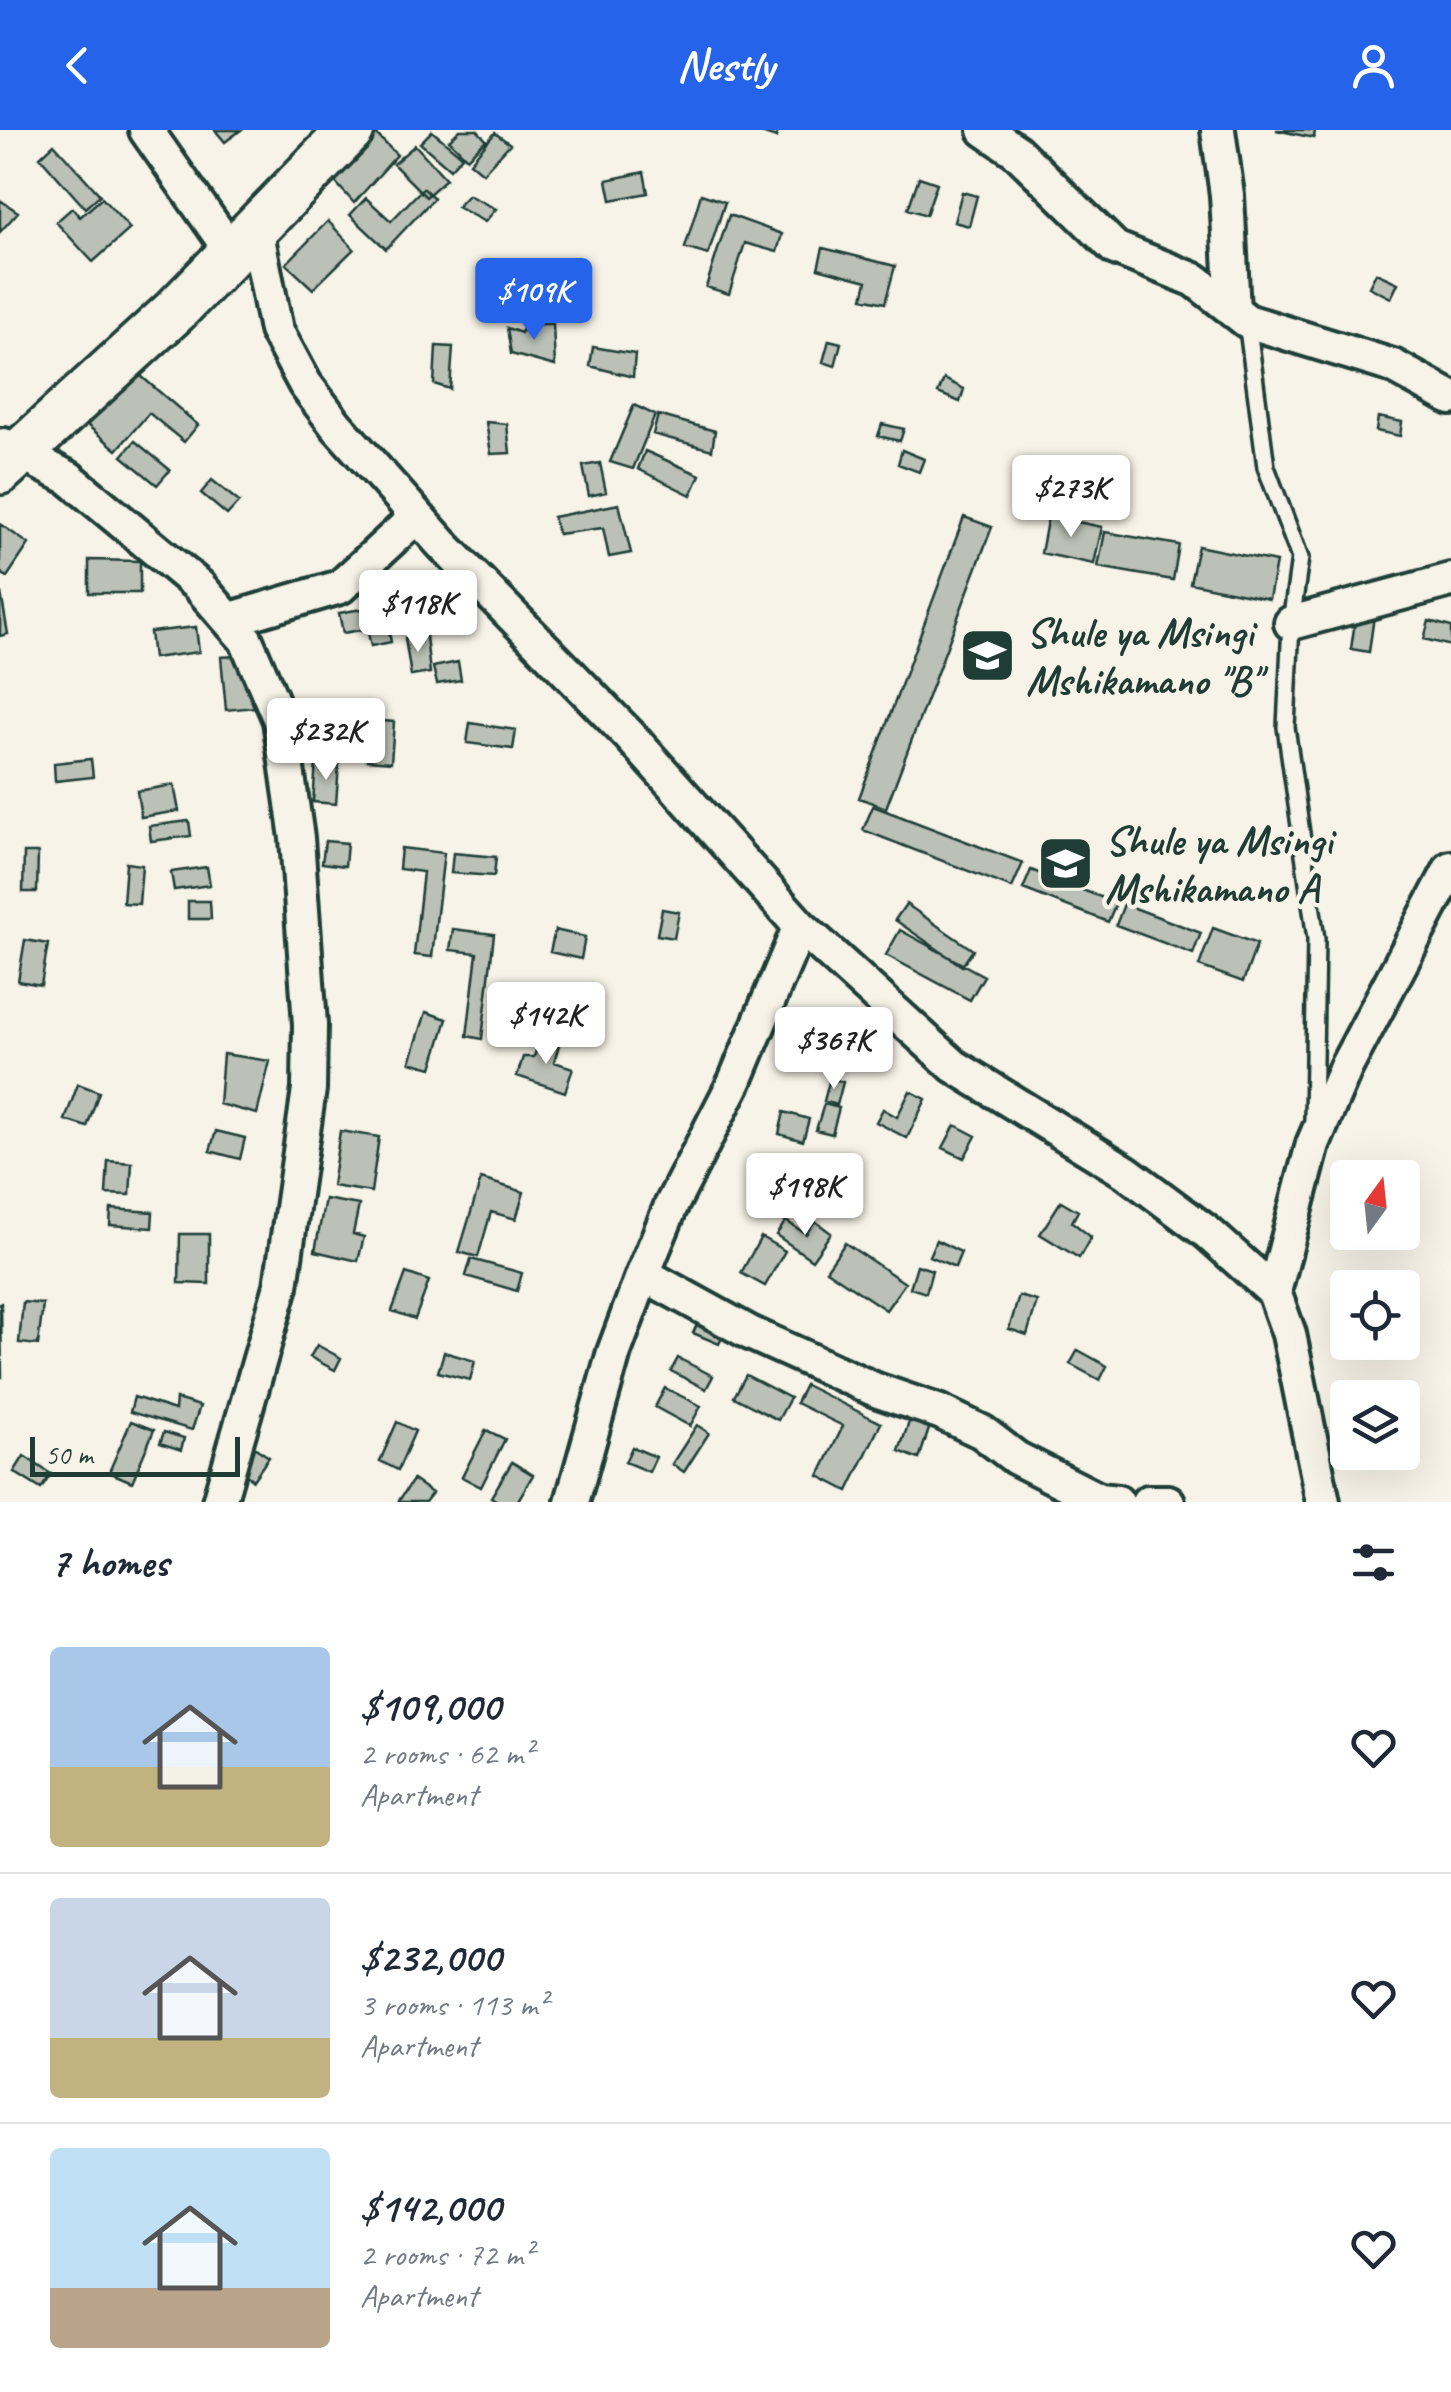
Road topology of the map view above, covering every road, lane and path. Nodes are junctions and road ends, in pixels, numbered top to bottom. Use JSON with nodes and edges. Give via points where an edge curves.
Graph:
{"nodes":[{"id":1,"x":146,"y":130,"type":"edge"},
{"id":2,"x":351,"y":130,"type":"edge"},
{"id":3,"x":985,"y":130,"type":"edge"},
{"id":4,"x":1218,"y":130,"type":"edge"},
{"id":5,"x":244,"y":241,"type":"junction"},
{"id":6,"x":1240,"y":316,"type":"junction"},
{"id":7,"x":1451,"y":398,"type":"edge"},
{"id":8,"x":6,"y":456,"type":"edge"},
{"id":9,"x":416,"y":517,"type":"junction"},
{"id":10,"x":1451,"y":580,"type":"edge"},
{"id":11,"x":231,"y":619,"type":"junction"},
{"id":12,"x":1291,"y":624,"type":"junction"},
{"id":13,"x":1451,"y":868,"type":"edge"},
{"id":14,"x":800,"y":926,"type":"junction"},
{"id":15,"x":1313,"y":1144,"type":"junction"},
{"id":16,"x":643,"y":1274,"type":"junction"},
{"id":17,"x":1274,"y":1292,"type":"junction"},
{"id":18,"x":219,"y":1502,"type":"edge"},
{"id":19,"x":572,"y":1502,"type":"edge"},
{"id":20,"x":1117,"y":1502,"type":"edge"},
{"id":21,"x":1148,"y":1502,"type":"edge"},
{"id":22,"x":1168,"y":1502,"type":"edge"},
{"id":23,"x":1323,"y":1502,"type":"edge"}],
"edges":[{"from":1,"to":5,"type":"street"},
{"from":2,"to":5,"type":"street"},
{"from":3,"to":6,"type":"street","via":[[1016,151],[1115,248],[1196,280]]},
{"from":4,"to":6,"type":"street"},
{"from":5,"to":8,"type":"street","via":[[97,385]]},
{"from":5,"to":9,"type":"street","via":[[276,330],[305,384]]},
{"from":6,"to":7,"type":"street","via":[[1393,366]]},
{"from":6,"to":12,"type":"lane","via":[[1266,467],[1300,558]]},
{"from":8,"to":11,"type":"street","via":[[69,478]]},
{"from":9,"to":11,"type":"street","via":[[340,587]]},
{"from":9,"to":14,"type":"street","via":[[563,664]]},
{"from":10,"to":12,"type":"street"},
{"from":11,"to":18,"type":"street","via":[[262,670],[280,720],[297,838],[311,1059],[281,1286]]},
{"from":12,"to":15,"type":"lane","via":[[1286,727],[1316,939]]},
{"from":13,"to":15,"type":"street"},
{"from":14,"to":16,"type":"street"},
{"from":14,"to":17,"type":"street","via":[[954,1066],[1126,1172],[1208,1232]]},
{"from":15,"to":17,"type":"street"},
{"from":16,"to":19,"type":"street"},
{"from":16,"to":20,"type":"street","via":[[750,1334],[940,1412],[1016,1458],[1099,1500]]},
{"from":17,"to":23,"type":"street","via":[[1289,1334]]},
{"from":21,"to":22,"type":"street"}]}
